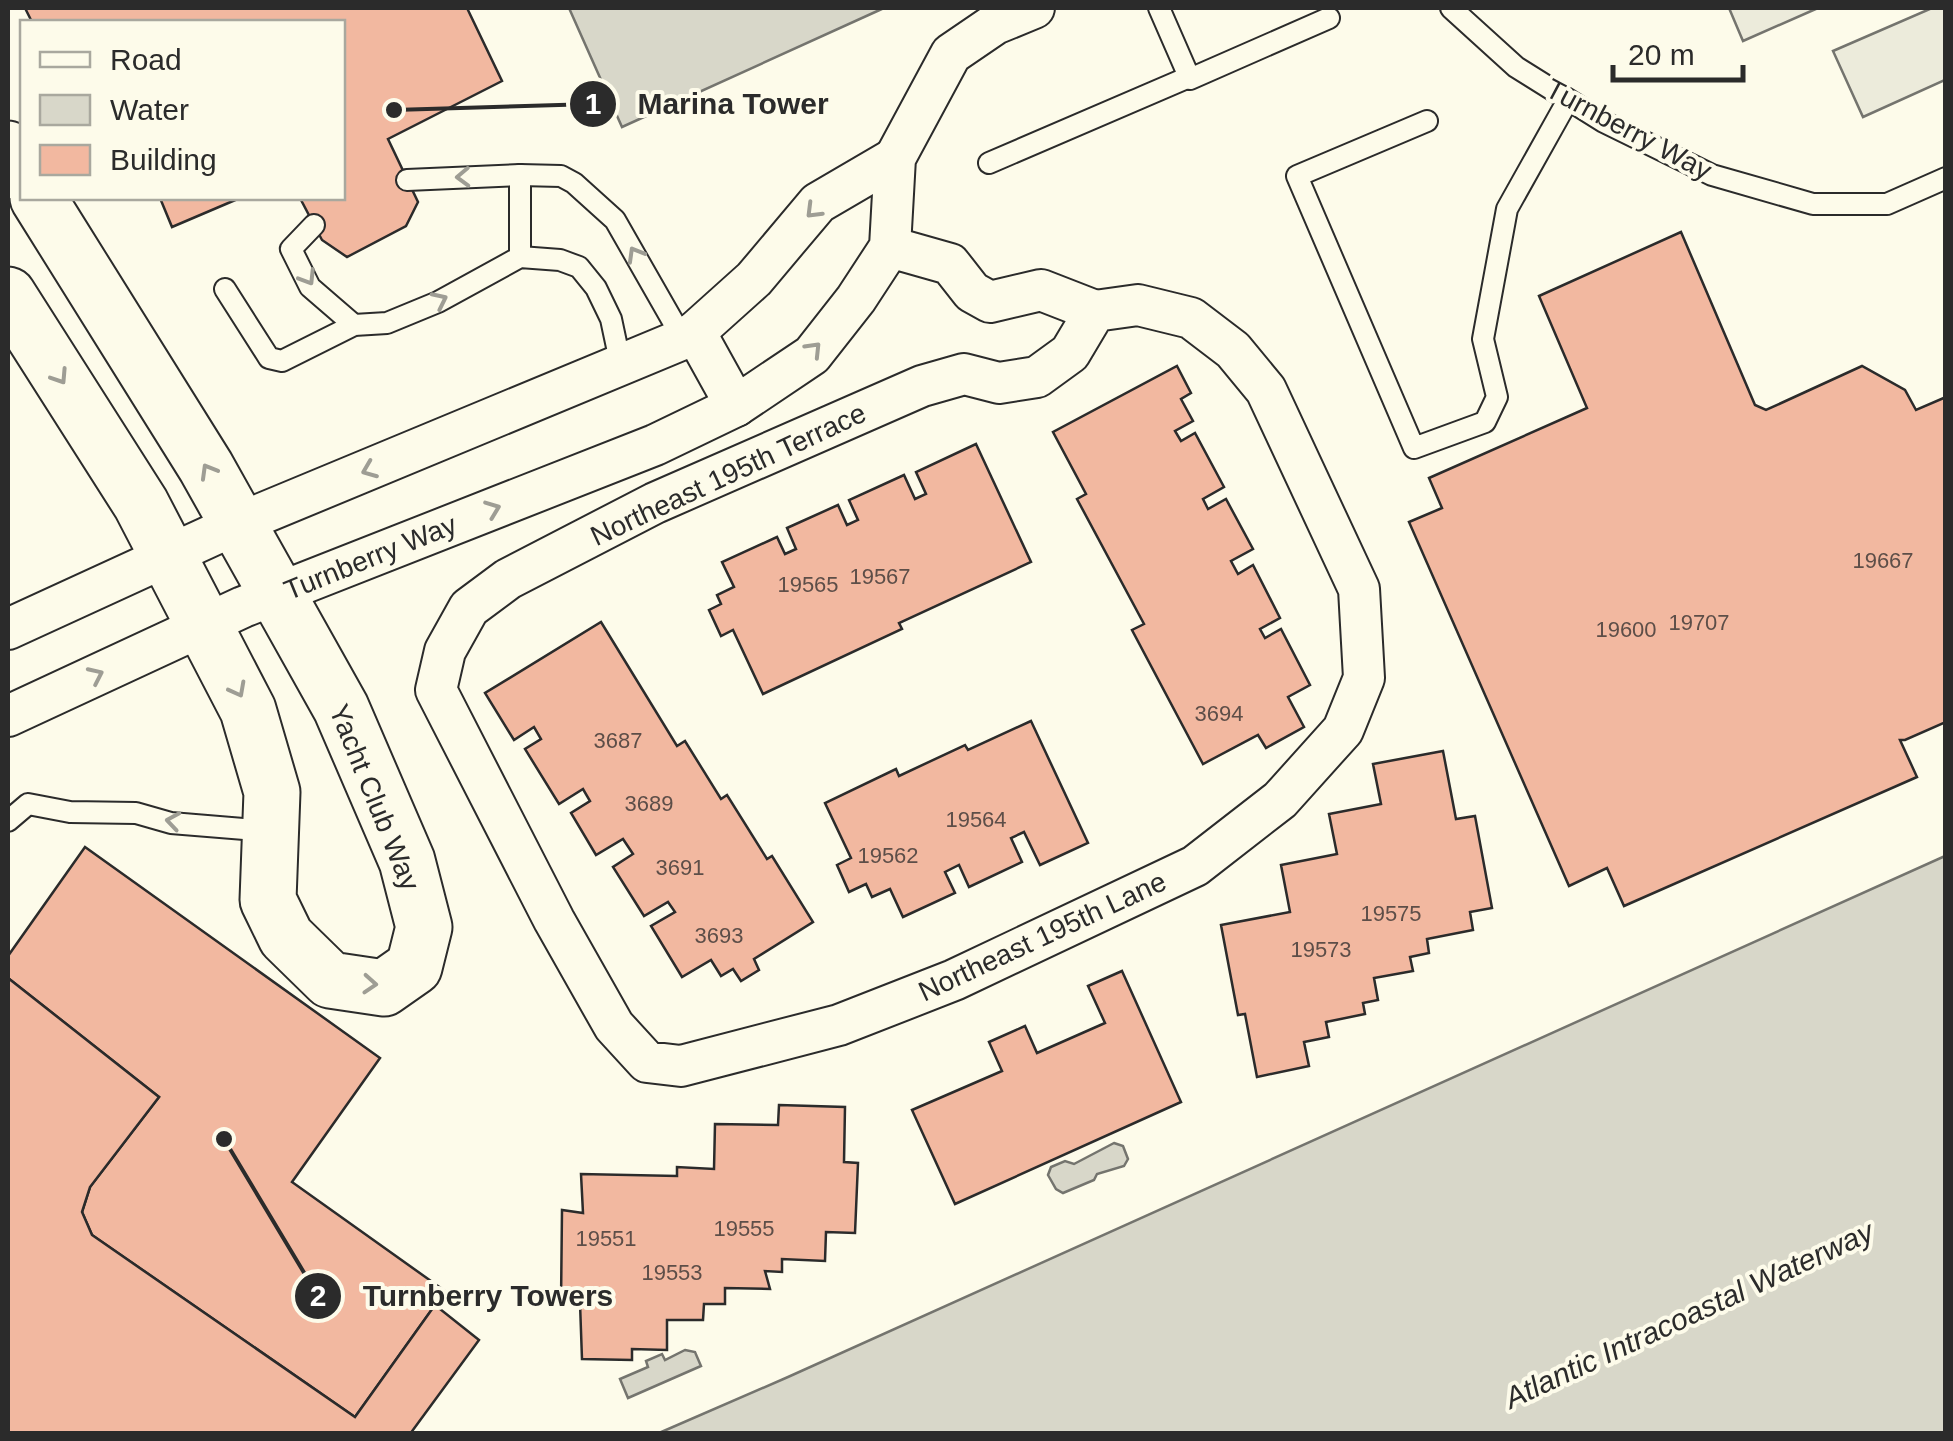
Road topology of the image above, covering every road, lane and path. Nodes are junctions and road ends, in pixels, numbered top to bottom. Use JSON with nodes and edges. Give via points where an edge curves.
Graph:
{"nodes":[{"id":1,"x":1034,"y":8,"type":"edge"},
{"id":2,"x":1159,"y":8,"type":"edge"},
{"id":3,"x":1451,"y":8,"type":"edge"},
{"id":4,"x":1329,"y":18,"type":"dead end"},
{"id":5,"x":1189,"y":77,"type":"junction"},
{"id":6,"x":1568,"y":100,"type":"junction"},
{"id":7,"x":1428,"y":121,"type":"dead end"},
{"id":8,"x":895,"y":158,"type":"junction"},
{"id":9,"x":989,"y":163,"type":"dead end"},
{"id":10,"x":520,"y":175,"type":"junction"},
{"id":11,"x":1946,"y":178,"type":"edge"},
{"id":12,"x":407,"y":180,"type":"dead end"},
{"id":13,"x":39,"y":200,"type":"edge"},
{"id":14,"x":314,"y":225,"type":"dead end"},
{"id":15,"x":890,"y":246,"type":"junction"},
{"id":16,"x":520,"y":256,"type":"junction"},
{"id":17,"x":225,"y":289,"type":"dead end"},
{"id":18,"x":8,"y":295,"type":"edge"},
{"id":19,"x":1095,"y":312,"type":"junction"},
{"id":20,"x":354,"y":324,"type":"junction"},
{"id":21,"x":689,"y":336,"type":"junction"},
{"id":22,"x":621,"y":366,"type":"junction"},
{"id":23,"x":736,"y":406,"type":"junction"},
{"id":24,"x":238,"y":524,"type":"junction"},
{"id":25,"x":169,"y":555,"type":"junction"},
{"id":26,"x":276,"y":594,"type":"junction"},
{"id":27,"x":469,"y":608,"type":"joint"},
{"id":28,"x":204,"y":625,"type":"junction"},
{"id":29,"x":8,"y":629,"type":"edge"},
{"id":30,"x":8,"y":716,"type":"edge"},
{"id":31,"x":8,"y":821,"type":"edge"},
{"id":32,"x":270,"y":831,"type":"junction"}],
"edges":[{"from":1,"to":8,"type":"street","name":"Turnberry Way","via":[[951,54]]},
{"from":2,"to":5,"type":"lane"},
{"from":3,"to":6,"type":"lane","name":"Turnberry Way","via":[[1516,67]]},
{"from":4,"to":5,"type":"lane"},
{"from":5,"to":9,"type":"lane"},
{"from":6,"to":7,"type":"lane","via":[[1507,210],[1483,339],[1496,397],[1485,422],[1414,448],[1297,176]]},
{"from":6,"to":11,"type":"lane","name":"Turnberry Way","via":[[1712,176],[1814,204],[1887,204]]},
{"from":8,"to":15,"type":"street","name":"Turnberry Way"},
{"from":8,"to":21,"type":"street","one_way":true,"via":[[818,203],[754,279]]},
{"from":10,"to":12,"type":"lane","one_way":true},
{"from":10,"to":16,"type":"lane"},
{"from":21,"to":10,"type":"lane","one_way":true,"via":[[615,220],[560,176]]},
{"from":24,"to":13,"type":"street","name":"Yacht Club Way","one_way":true},
{"from":14,"to":20,"type":"lane","one_way":true,"via":[[291,249],[310,287]]},
{"from":15,"to":19,"type":"street","name":"Northeast 195th Lane","via":[[950,264],[972,292],[990,302],[1041,290]]},
{"from":23,"to":15,"type":"street","name":"Turnberry Way","one_way":true,"via":[[812,354]]},
{"from":20,"to":16,"type":"lane","one_way":true,"via":[[387,323]]},
{"from":16,"to":22,"type":"lane","via":[[579,267],[611,319]]},
{"from":17,"to":20,"type":"lane","via":[[269,358],[282,361]]},
{"from":18,"to":25,"type":"street","name":"Yacht Club Way","one_way":true},
{"from":19,"to":27,"type":"street","name":"Northeast 195th Terrace","via":[[1070,352],[1036,377],[999,383],[964,374],[922,386],[655,503],[508,579]]},
{"from":19,"to":27,"type":"street","name":"Northeast 195th Lane","via":[[1138,305],[1191,318],[1233,350],[1266,390],[1359,588],[1364,678],[1343,730],[1280,800],[1194,866],[954,980],[821,1030],[681,1066],[647,1062],[596,996],[436,690],[445,651]]},
{"from":21,"to":22,"type":"street"},
{"from":21,"to":23,"type":"street"},
{"from":22,"to":24,"type":"street","one_way":true},
{"from":26,"to":23,"type":"street","name":"Turnberry Way","one_way":true,"via":[[655,445]]},
{"from":24,"to":25,"type":"street"},
{"from":24,"to":26,"type":"street","name":"Yacht Club Way"},
{"from":25,"to":28,"type":"street","name":"Yacht Club Way"},
{"from":25,"to":29,"type":"street"},
{"from":26,"to":28,"type":"street","name":"Turnberry Way"},
{"from":32,"to":26,"type":"street","name":"Yacht Club Way","one_way":true,"via":[[268,900],[286,937],[330,980],[384,988],[414,967],[424,927],[408,861],[341,708]]},
{"from":30,"to":28,"type":"street","name":"Turnberry Way","one_way":true},
{"from":28,"to":32,"type":"street","name":"Yacht Club Way","one_way":true,"via":[[248,710],[272,792]]},
{"from":32,"to":31,"type":"lane","one_way":true,"via":[[28,804]]}]}
